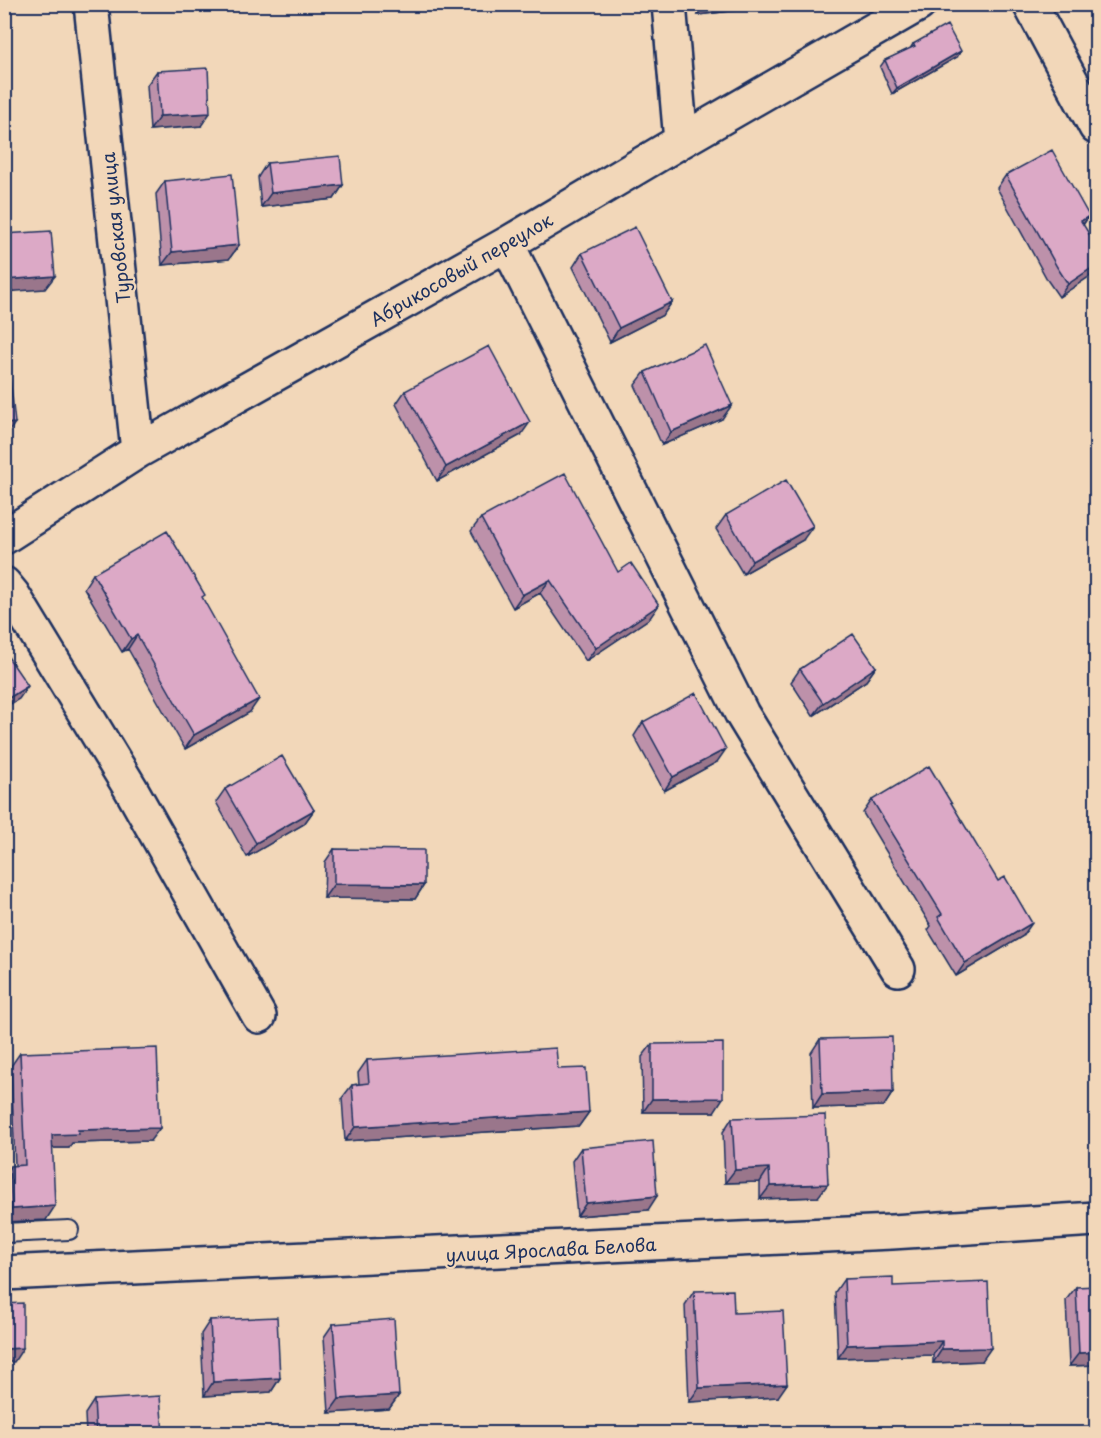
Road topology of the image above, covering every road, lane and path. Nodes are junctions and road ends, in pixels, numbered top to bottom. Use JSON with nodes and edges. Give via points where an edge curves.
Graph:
{"nodes":[{"id":1,"x":91,"y":4,"type":"edge"},
{"id":2,"x":669,"y":4,"type":"edge"},
{"id":3,"x":918,"y":4,"type":"edge"},
{"id":4,"x":1030,"y":4,"type":"edge"},
{"id":5,"x":1096,"y":127,"type":"edge"},
{"id":6,"x":681,"y":141,"type":"junction"},
{"id":7,"x":507,"y":244,"type":"junction"},
{"id":8,"x":138,"y":451,"type":"junction"},
{"id":9,"x":4,"y":537,"type":"edge"},
{"id":10,"x":4,"y":584,"type":"edge"},
{"id":11,"x":898,"y":969,"type":"dead end"},
{"id":12,"x":260,"y":1016,"type":"dead end"},
{"id":13,"x":1096,"y":1219,"type":"edge"},
{"id":14,"x":69,"y":1230,"type":"dead end"},
{"id":15,"x":4,"y":1233,"type":"edge"},
{"id":16,"x":4,"y":1274,"type":"edge"}],
"edges":[{"from":1,"to":8,"type":"street","name":"Туровская улица"},
{"from":2,"to":6,"type":"street"},
{"from":3,"to":6,"type":"street","name":"Абрикосовый переулок"},
{"from":4,"to":5,"type":"street"},
{"from":6,"to":7,"type":"street","name":"Абрикосовый переулок"},
{"from":7,"to":8,"type":"street","name":"Абрикосовый переулок"},
{"from":7,"to":11,"type":"street","via":[[742,714]]},
{"from":8,"to":9,"type":"street","name":"Абрикосовый переулок"},
{"from":10,"to":12,"type":"street","via":[[131,789]]},
{"from":13,"to":16,"type":"street","name":"улица Ярослава Белова"},
{"from":14,"to":15,"type":"lane"}]}
